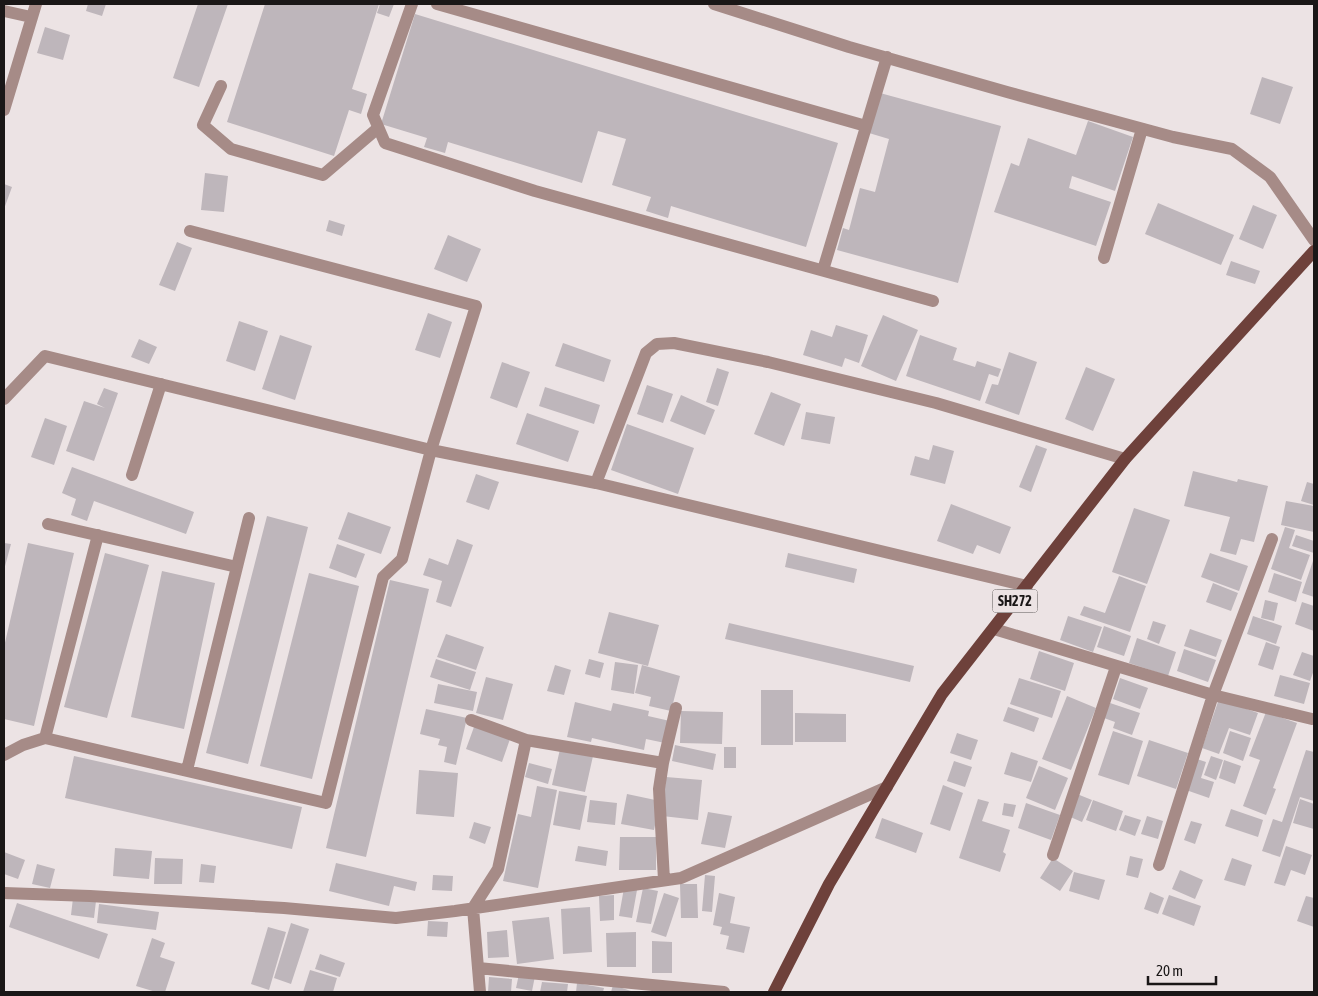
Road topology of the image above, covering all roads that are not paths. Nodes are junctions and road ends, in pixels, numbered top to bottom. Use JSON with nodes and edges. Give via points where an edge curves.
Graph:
{"nodes":[{"id":1,"x":36,"y":4,"type":"edge"},
{"id":2,"x":412,"y":4,"type":"edge"},
{"id":3,"x":437,"y":4,"type":"edge"},
{"id":4,"x":714,"y":4,"type":"edge"},
{"id":5,"x":4,"y":11,"type":"edge"},
{"id":6,"x":32,"y":17,"type":"junction"},
{"id":7,"x":886,"y":57,"type":"junction"},
{"id":8,"x":221,"y":86,"type":"dead end"},
{"id":9,"x":4,"y":110,"type":"edge"},
{"id":10,"x":866,"y":126,"type":"junction"},
{"id":11,"x":378,"y":128,"type":"junction"},
{"id":12,"x":1142,"y":129,"type":"junction"},
{"id":13,"x":190,"y":232,"type":"dead end"},
{"id":14,"x":1314,"y":240,"type":"edge"},
{"id":15,"x":1314,"y":251,"type":"edge"},
{"id":16,"x":1104,"y":258,"type":"dead end"},
{"id":17,"x":823,"y":270,"type":"junction"},
{"id":18,"x":933,"y":301,"type":"dead end"},
{"id":19,"x":161,"y":384,"type":"junction"},
{"id":20,"x":4,"y":399,"type":"edge"},
{"id":21,"x":431,"y":450,"type":"junction"},
{"id":22,"x":1126,"y":459,"type":"junction"},
{"id":23,"x":132,"y":475,"type":"dead end"},
{"id":24,"x":596,"y":482,"type":"junction"},
{"id":25,"x":249,"y":518,"type":"dead end"},
{"id":26,"x":48,"y":524,"type":"dead end"},
{"id":27,"x":98,"y":535,"type":"junction"},
{"id":28,"x":1272,"y":539,"type":"dead end"},
{"id":29,"x":237,"y":567,"type":"junction"},
{"id":30,"x":1027,"y":586,"type":"junction"},
{"id":31,"x":994,"y":630,"type":"junction"},
{"id":32,"x":1116,"y":667,"type":"junction"},
{"id":33,"x":1212,"y":695,"type":"junction"},
{"id":34,"x":676,"y":708,"type":"dead end"},
{"id":35,"x":471,"y":720,"type":"dead end"},
{"id":36,"x":1312,"y":720,"type":"dead end"},
{"id":37,"x":45,"y":738,"type":"junction"},
{"id":38,"x":526,"y":740,"type":"junction"},
{"id":39,"x":4,"y":755,"type":"edge"},
{"id":40,"x":663,"y":764,"type":"junction"},
{"id":41,"x":187,"y":770,"type":"junction"},
{"id":42,"x":887,"y":787,"type":"junction"},
{"id":43,"x":1053,"y":855,"type":"dead end"},
{"id":44,"x":1159,"y":865,"type":"dead end"},
{"id":45,"x":664,"y":880,"type":"junction"},
{"id":46,"x":4,"y":893,"type":"edge"},
{"id":47,"x":473,"y":908,"type":"junction"},
{"id":48,"x":478,"y":968,"type":"junction"},
{"id":49,"x":480,"y":992,"type":"edge"},
{"id":50,"x":724,"y":992,"type":"edge"},
{"id":51,"x":774,"y":992,"type":"edge"}],
"edges":[{"from":1,"to":6,"type":"street"},
{"from":2,"to":11,"type":"street","via":[[372,115]]},
{"from":3,"to":10,"type":"street"},
{"from":4,"to":7,"type":"street"},
{"from":5,"to":6,"type":"street"},
{"from":6,"to":9,"type":"street"},
{"from":7,"to":10,"type":"street"},
{"from":7,"to":12,"type":"street"},
{"from":8,"to":11,"type":"street","via":[[203,125],[231,149],[323,175]]},
{"from":10,"to":17,"type":"street"},
{"from":11,"to":17,"type":"street","via":[[385,143],[535,190]]},
{"from":12,"to":14,"type":"street","via":[[1232,149],[1270,177]]},
{"from":12,"to":16,"type":"street"},
{"from":13,"to":21,"type":"street","via":[[476,306]]},
{"from":15,"to":22,"type":"main road","number":"SH272"},
{"from":17,"to":18,"type":"street"},
{"from":19,"to":20,"type":"street","via":[[46,356]]},
{"from":19,"to":21,"type":"street"},
{"from":19,"to":23,"type":"street"},
{"from":21,"to":24,"type":"street"},
{"from":21,"to":41,"type":"street","via":[[402,559],[383,577],[326,803]]},
{"from":22,"to":24,"type":"street","via":[[936,403],[674,342],[657,344],[646,353]]},
{"from":22,"to":30,"type":"main road","number":"SH272"},
{"from":24,"to":30,"type":"street"},
{"from":25,"to":29,"type":"street"},
{"from":26,"to":27,"type":"street"},
{"from":27,"to":29,"type":"street"},
{"from":27,"to":37,"type":"street"},
{"from":28,"to":33,"type":"street"},
{"from":29,"to":41,"type":"street"},
{"from":30,"to":31,"type":"main road","number":"SH272"},
{"from":31,"to":32,"type":"street"},
{"from":31,"to":42,"type":"main road","number":"SH272","via":[[942,694]]},
{"from":32,"to":33,"type":"street"},
{"from":32,"to":43,"type":"street"},
{"from":33,"to":36,"type":"street"},
{"from":33,"to":44,"type":"street"},
{"from":34,"to":40,"type":"street"},
{"from":35,"to":38,"type":"street"},
{"from":37,"to":39,"type":"street"},
{"from":37,"to":41,"type":"street"},
{"from":38,"to":40,"type":"street"},
{"from":38,"to":47,"type":"street","via":[[498,869]]},
{"from":40,"to":45,"type":"street","via":[[659,789]]},
{"from":42,"to":45,"type":"street","via":[[681,878]]},
{"from":42,"to":51,"type":"main road","number":"SH272","via":[[829,884]]},
{"from":45,"to":47,"type":"street"},
{"from":46,"to":47,"type":"street","via":[[396,918]]},
{"from":47,"to":48,"type":"street"},
{"from":48,"to":49,"type":"street"},
{"from":48,"to":50,"type":"street"}]}
